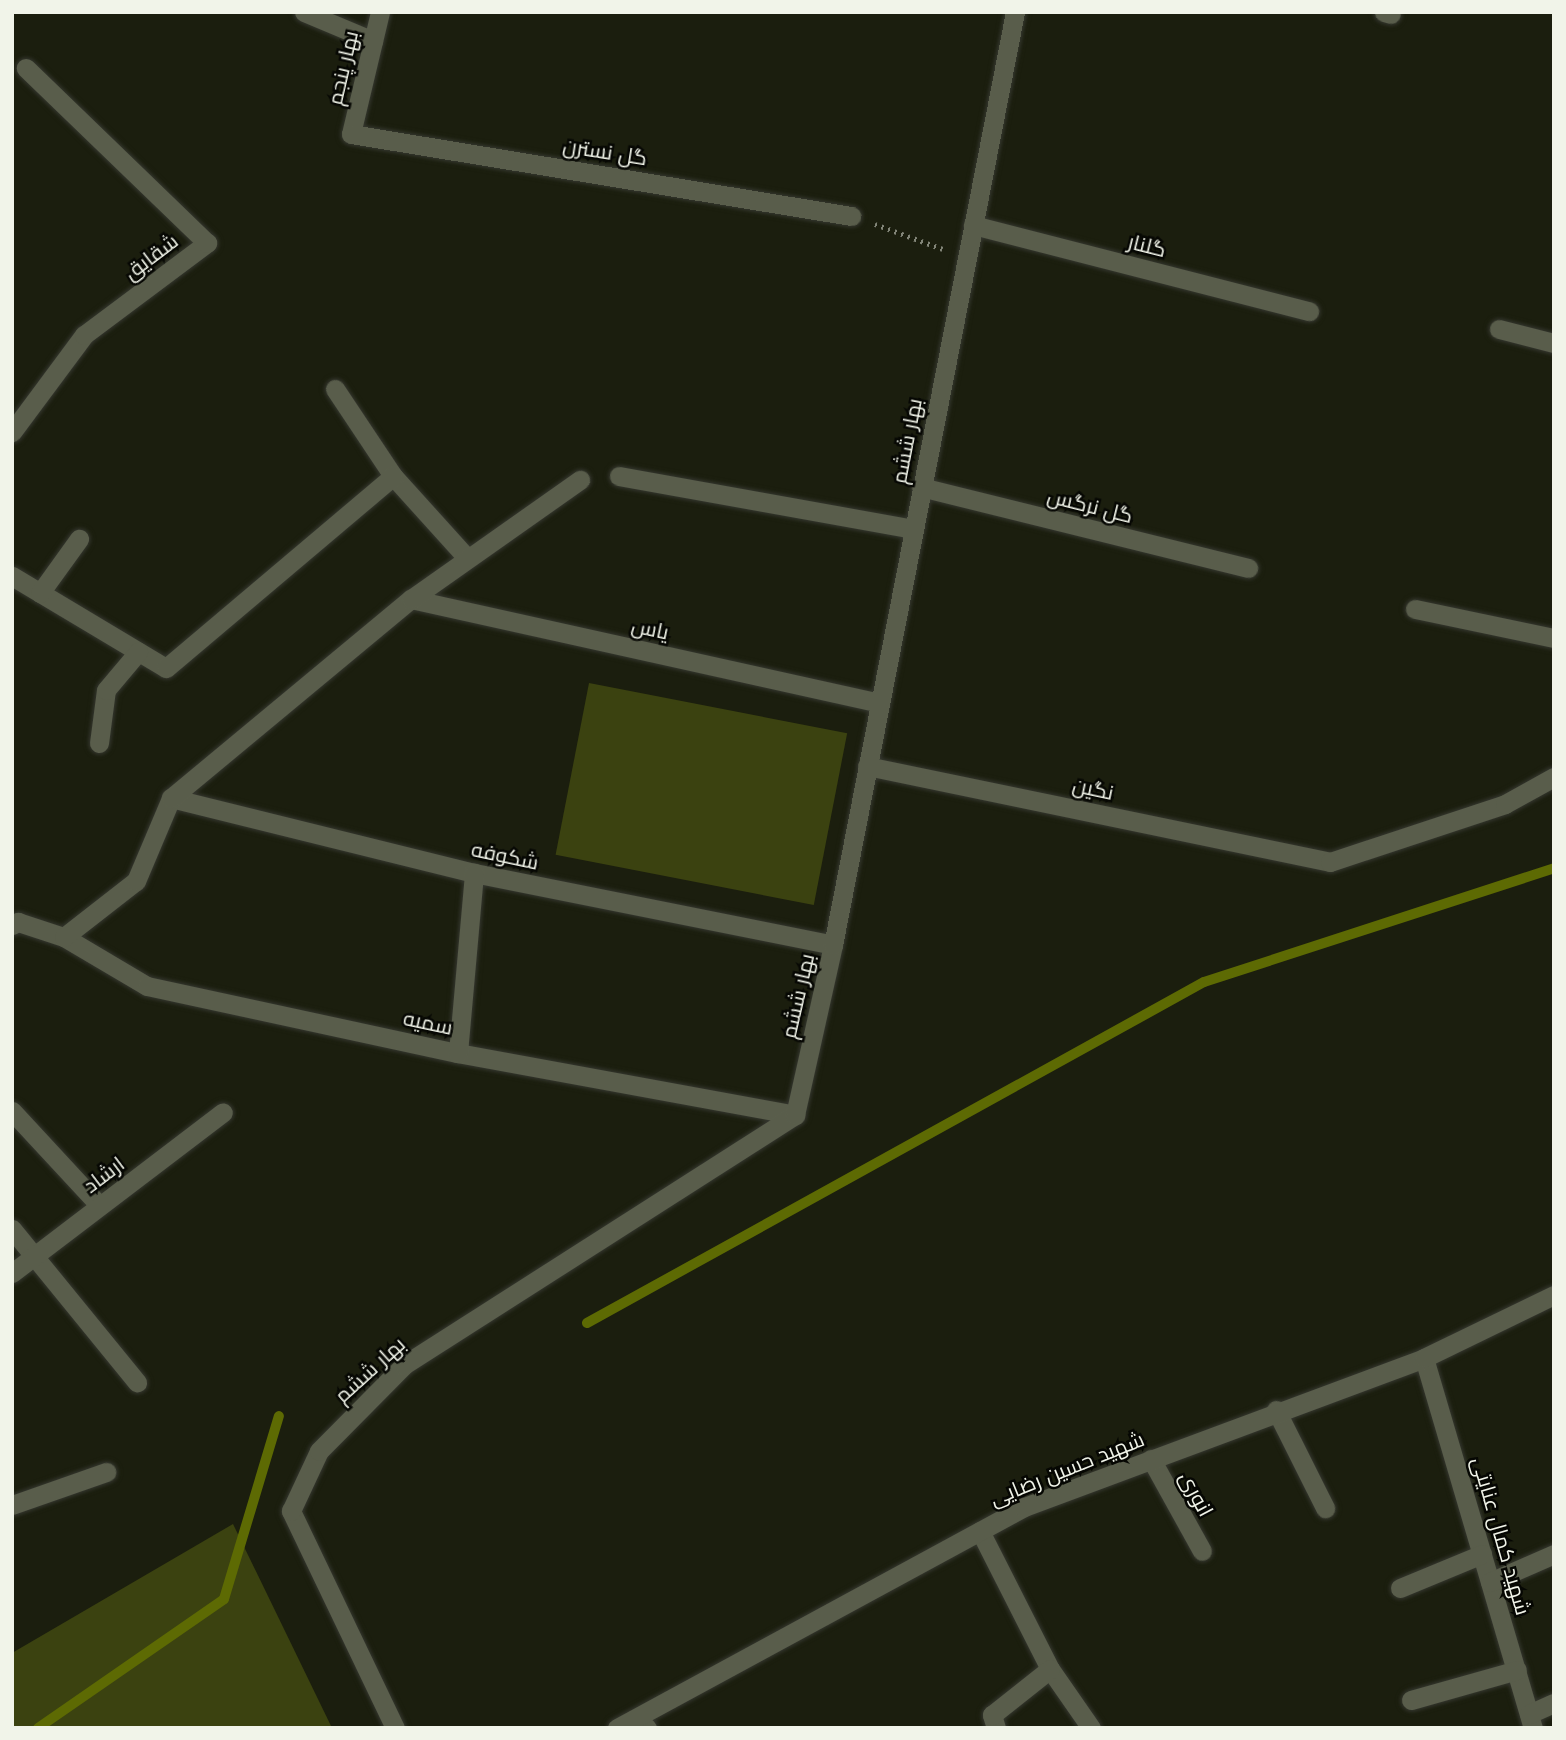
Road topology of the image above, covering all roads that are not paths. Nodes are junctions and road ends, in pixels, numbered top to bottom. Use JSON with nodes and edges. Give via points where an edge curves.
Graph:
{"nodes":[{"id":1,"x":304,"y":12,"type":"edge"},
{"id":2,"x":380,"y":12,"type":"edge"},
{"id":3,"x":1015,"y":12,"type":"edge"},
{"id":4,"x":373,"y":41,"type":"junction"},
{"id":5,"x":26,"y":68,"type":"dead end"},
{"id":6,"x":351,"y":134,"type":"joint"},
{"id":7,"x":851,"y":216,"type":"road end"},
{"id":8,"x":973,"y":225,"type":"junction"},
{"id":9,"x":1309,"y":312,"type":"dead end"},
{"id":10,"x":1499,"y":329,"type":"dead end"},
{"id":11,"x":1554,"y":343,"type":"edge"},
{"id":12,"x":335,"y":389,"type":"dead end"},
{"id":13,"x":12,"y":432,"type":"edge"},
{"id":14,"x":393,"y":476,"type":"junction"},
{"id":15,"x":619,"y":476,"type":"dead end"},
{"id":16,"x":580,"y":480,"type":"dead end"},
{"id":17,"x":921,"y":488,"type":"junction"},
{"id":18,"x":913,"y":528,"type":"junction"},
{"id":19,"x":79,"y":539,"type":"dead end"},
{"id":20,"x":467,"y":558,"type":"junction"},
{"id":21,"x":1248,"y":568,"type":"dead end"},
{"id":22,"x":12,"y":576,"type":"edge"},
{"id":23,"x":40,"y":593,"type":"junction"},
{"id":24,"x":411,"y":599,"type":"junction"},
{"id":25,"x":1415,"y":609,"type":"dead end"},
{"id":26,"x":1554,"y":638,"type":"edge"},
{"id":27,"x":138,"y":652,"type":"junction"},
{"id":28,"x":879,"y":703,"type":"junction"},
{"id":29,"x":99,"y":743,"type":"dead end"},
{"id":30,"x":867,"y":766,"type":"junction"},
{"id":31,"x":1554,"y":777,"type":"edge"},
{"id":32,"x":171,"y":798,"type":"junction"},
{"id":33,"x":474,"y":873,"type":"junction"},
{"id":34,"x":12,"y":925,"type":"edge"},
{"id":35,"x":64,"y":937,"type":"junction"},
{"id":36,"x":833,"y":945,"type":"junction"},
{"id":37,"x":458,"y":1053,"type":"junction"},
{"id":38,"x":12,"y":1111,"type":"edge"},
{"id":39,"x":223,"y":1112,"type":"dead end"},
{"id":40,"x":795,"y":1115,"type":"junction"},
{"id":41,"x":100,"y":1206,"type":"junction"},
{"id":42,"x":12,"y":1229,"type":"edge"},
{"id":43,"x":36,"y":1255,"type":"junction"},
{"id":44,"x":12,"y":1272,"type":"edge"},
{"id":45,"x":1554,"y":1295,"type":"edge"},
{"id":46,"x":1424,"y":1358,"type":"junction"},
{"id":47,"x":137,"y":1382,"type":"dead end"},
{"id":48,"x":1276,"y":1410,"type":"junction"},
{"id":49,"x":1151,"y":1459,"type":"junction"},
{"id":50,"x":106,"y":1472,"type":"dead end"},
{"id":51,"x":12,"y":1505,"type":"edge"},
{"id":52,"x":1325,"y":1508,"type":"dead end"},
{"id":53,"x":980,"y":1531,"type":"junction"},
{"id":54,"x":1202,"y":1551,"type":"dead end"},
{"id":55,"x":1482,"y":1554,"type":"junction"},
{"id":56,"x":1554,"y":1554,"type":"edge"},
{"id":57,"x":1490,"y":1582,"type":"junction"},
{"id":58,"x":1400,"y":1588,"type":"dead end"},
{"id":59,"x":1050,"y":1669,"type":"junction"},
{"id":60,"x":1517,"y":1670,"type":"junction"},
{"id":61,"x":1411,"y":1700,"type":"dead end"},
{"id":62,"x":1554,"y":1703,"type":"edge"},
{"id":63,"x":1531,"y":1721,"type":"edge"},
{"id":64,"x":642,"y":1723,"type":"edge"},
{"id":65,"x":395,"y":1728,"type":"edge"},
{"id":66,"x":617,"y":1728,"type":"edge"},
{"id":67,"x":996,"y":1728,"type":"edge"},
{"id":68,"x":1091,"y":1728,"type":"edge"}],
"edges":[{"from":1,"to":4,"type":"street"},
{"from":2,"to":4,"type":"street","name":"بهار پنجم"},
{"from":3,"to":8,"type":"street","name":"بهار ششم"},
{"from":4,"to":6,"type":"street","name":"بهار پنجم"},
{"from":5,"to":13,"type":"street","name":"شقایق","via":[[207,243],[84,335]]},
{"from":6,"to":7,"type":"street","name":"گل نسترن"},
{"from":8,"to":9,"type":"street","name":"گلنار"},
{"from":8,"to":17,"type":"street","name":"بهار ششم"},
{"from":10,"to":11,"type":"street"},
{"from":12,"to":14,"type":"street"},
{"from":14,"to":20,"type":"street"},
{"from":14,"to":27,"type":"street","via":[[166,668]]},
{"from":15,"to":18,"type":"street"},
{"from":16,"to":20,"type":"street"},
{"from":17,"to":18,"type":"street","name":"بهار ششم"},
{"from":17,"to":21,"type":"street","name":"گل نرگس"},
{"from":18,"to":28,"type":"street","name":"بهار ششم"},
{"from":19,"to":23,"type":"street"},
{"from":20,"to":24,"type":"street"},
{"from":22,"to":23,"type":"street"},
{"from":23,"to":27,"type":"street"},
{"from":24,"to":28,"type":"street","name":"یاس"},
{"from":24,"to":32,"type":"street"},
{"from":25,"to":26,"type":"street"},
{"from":27,"to":29,"type":"street","via":[[106,690]]},
{"from":28,"to":30,"type":"street","name":"بهار ششم"},
{"from":30,"to":31,"type":"street","name":"نگین","via":[[1330,862],[1506,804]]},
{"from":30,"to":36,"type":"street","name":"بهار ششم"},
{"from":32,"to":33,"type":"street","name":"شکوفه"},
{"from":32,"to":35,"type":"street","via":[[136,881]]},
{"from":33,"to":36,"type":"street","name":"شکوفه"},
{"from":33,"to":37,"type":"street"},
{"from":34,"to":35,"type":"street","name":"سمیه","via":[[18,922]]},
{"from":35,"to":37,"type":"street","name":"سمیه","via":[[146,986]]},
{"from":36,"to":40,"type":"street","name":"بهار ششم"},
{"from":37,"to":40,"type":"street","name":"سمیه"},
{"from":38,"to":41,"type":"street"},
{"from":39,"to":41,"type":"street","name":"ارشاد"},
{"from":40,"to":65,"type":"street","name":"بهار ششم","via":[[404,1365],[319,1451],[291,1511]]},
{"from":41,"to":43,"type":"street","name":"ارشاد"},
{"from":42,"to":43,"type":"street"},
{"from":43,"to":44,"type":"street","name":"ارشاد"},
{"from":43,"to":47,"type":"street"},
{"from":45,"to":46,"type":"street","name":"شهید حسین رضایی"},
{"from":46,"to":48,"type":"street","name":"شهید حسین رضایی"},
{"from":46,"to":55,"type":"street","name":"شهید کمال عنایتی"},
{"from":48,"to":49,"type":"street","name":"شهید حسین رضایی"},
{"from":48,"to":52,"type":"street"},
{"from":49,"to":53,"type":"street","name":"شهید حسین رضایی","via":[[1024,1507]]},
{"from":49,"to":54,"type":"street","name":"انوری"},
{"from":50,"to":51,"type":"street"},
{"from":53,"to":59,"type":"street"},
{"from":53,"to":64,"type":"street","name":"شهید حسین رضایی"},
{"from":55,"to":57,"type":"street","name":"شهید کمال عنایتی"},
{"from":55,"to":58,"type":"street"},
{"from":56,"to":57,"type":"street"},
{"from":57,"to":60,"type":"street","name":"شهید کمال عنایتی"},
{"from":59,"to":67,"type":"street","via":[[992,1715]]},
{"from":59,"to":68,"type":"street"},
{"from":60,"to":61,"type":"street"},
{"from":60,"to":63,"type":"street","name":"شهید کمال عنایتی"},
{"from":62,"to":63,"type":"street"},
{"from":64,"to":66,"type":"street","name":"شهید حسین رضایی"}]}
